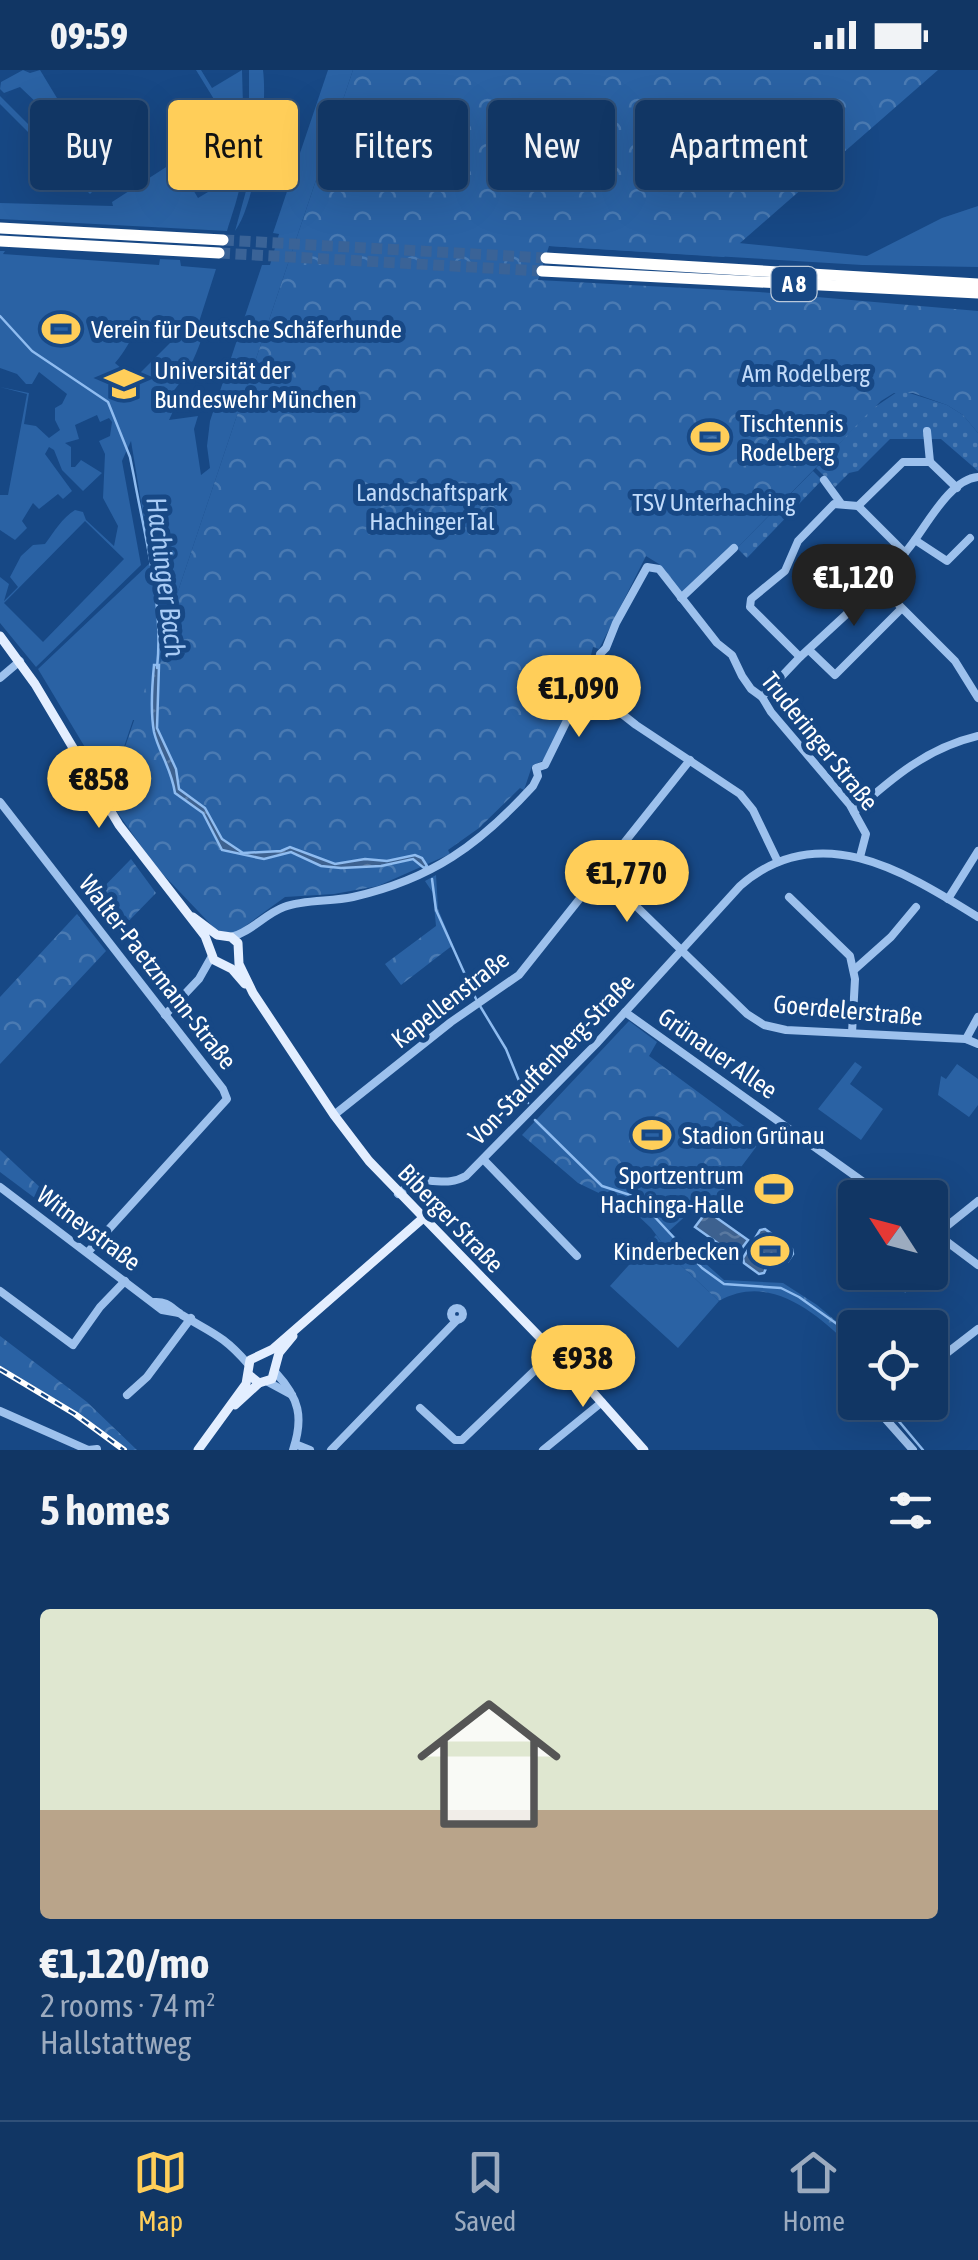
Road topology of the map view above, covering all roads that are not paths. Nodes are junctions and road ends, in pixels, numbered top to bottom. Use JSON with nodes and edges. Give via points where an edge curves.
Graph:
{"nodes":[{"id":1,"x":0,"y":228,"type":"edge"},
{"id":2,"x":0,"y":241,"type":"edge"},
{"id":3,"x":978,"y":284,"type":"edge"},
{"id":4,"x":978,"y":294,"type":"edge"},
{"id":5,"x":926,"y":431,"type":"dead end"},
{"id":6,"x":930,"y":462,"type":"junction"},
{"id":7,"x":978,"y":476,"type":"edge"},
{"id":8,"x":824,"y":480,"type":"dead end"},
{"id":9,"x":957,"y":488,"type":"junction"},
{"id":10,"x":840,"y":502,"type":"junction"},
{"id":11,"x":858,"y":506,"type":"junction"},
{"id":12,"x":970,"y":538,"type":"dead end"},
{"id":13,"x":915,"y":540,"type":"junction"},
{"id":14,"x":734,"y":548,"type":"dead end"},
{"id":15,"x":905,"y":553,"type":"junction"},
{"id":16,"x":853,"y":562,"type":"dead end"},
{"id":17,"x":880,"y":586,"type":"junction"},
{"id":18,"x":681,"y":598,"type":"junction"},
{"id":19,"x":864,"y":599,"type":"junction"},
{"id":20,"x":900,"y":610,"type":"junction"},
{"id":21,"x":0,"y":636,"type":"edge"},
{"id":22,"x":808,"y":650,"type":"junction"},
{"id":23,"x":800,"y":656,"type":"junction"},
{"id":24,"x":20,"y":661,"type":"junction"},
{"id":25,"x":0,"y":678,"type":"edge"},
{"id":26,"x":579,"y":696,"type":"dead end"},
{"id":27,"x":978,"y":696,"type":"edge"},
{"id":28,"x":762,"y":697,"type":"junction"},
{"id":29,"x":978,"y":736,"type":"edge"},
{"id":30,"x":690,"y":760,"type":"junction"},
{"id":31,"x":0,"y":804,"type":"edge"},
{"id":32,"x":854,"y":812,"type":"junction"},
{"id":33,"x":978,"y":852,"type":"edge"},
{"id":34,"x":860,"y":856,"type":"junction"},
{"id":35,"x":778,"y":862,"type":"junction"},
{"id":36,"x":601,"y":872,"type":"junction"},
{"id":37,"x":789,"y":897,"type":"dead end"},
{"id":38,"x":948,"y":898,"type":"junction"},
{"id":39,"x":916,"y":907,"type":"dead end"},
{"id":40,"x":193,"y":917,"type":"junction"},
{"id":41,"x":978,"y":917,"type":"edge"},
{"id":42,"x":256,"y":924,"type":"junction"},
{"id":43,"x":226,"y":937,"type":"junction"},
{"id":44,"x":681,"y":950,"type":"junction"},
{"id":45,"x":212,"y":951,"type":"junction"},
{"id":46,"x":239,"y":953,"type":"junction"},
{"id":47,"x":225,"y":965,"type":"junction"},
{"id":48,"x":854,"y":970,"type":"junction"},
{"id":49,"x":199,"y":979,"type":"junction"},
{"id":50,"x":253,"y":993,"type":"junction"},
{"id":51,"x":625,"y":1012,"type":"junction"},
{"id":52,"x":978,"y":1017,"type":"edge"},
{"id":53,"x":168,"y":1019,"type":"junction"},
{"id":54,"x":852,"y":1033,"type":"junction"},
{"id":55,"x":966,"y":1040,"type":"junction"},
{"id":56,"x":978,"y":1044,"type":"edge"},
{"id":57,"x":334,"y":1116,"type":"junction"},
{"id":58,"x":484,"y":1160,"type":"junction"},
{"id":59,"x":861,"y":1180,"type":"edge"},
{"id":60,"x":1,"y":1190,"type":"edge"},
{"id":61,"x":398,"y":1194,"type":"junction"},
{"id":62,"x":978,"y":1201,"type":"edge"},
{"id":63,"x":422,"y":1219,"type":"junction"},
{"id":64,"x":948,"y":1224,"type":"edge"},
{"id":65,"x":948,"y":1242,"type":"edge"},
{"id":66,"x":88,"y":1252,"type":"junction"},
{"id":67,"x":577,"y":1256,"type":"dead end"},
{"id":68,"x":978,"y":1265,"type":"edge"},
{"id":69,"x":126,"y":1280,"type":"junction"},
{"id":70,"x":0,"y":1291,"type":"edge"},
{"id":71,"x":190,"y":1318,"type":"junction"},
{"id":72,"x":456,"y":1320,"type":"dead end"},
{"id":73,"x":299,"y":1325,"type":"junction"},
{"id":74,"x":978,"y":1329,"type":"edge"},
{"id":75,"x":235,"y":1347,"type":"junction"},
{"id":76,"x":554,"y":1352,"type":"junction"},
{"id":77,"x":948,"y":1352,"type":"edge"},
{"id":78,"x":260,"y":1354,"type":"junction"},
{"id":79,"x":248,"y":1369,"type":"junction"},
{"id":80,"x":270,"y":1375,"type":"junction"},
{"id":81,"x":127,"y":1395,"type":"dead end"},
{"id":82,"x":602,"y":1402,"type":"junction"},
{"id":83,"x":420,"y":1408,"type":"dead end"},
{"id":84,"x":229,"y":1410,"type":"junction"},
{"id":85,"x":0,"y":1411,"type":"edge"},
{"id":86,"x":895,"y":1420,"type":"edge"},
{"id":87,"x":294,"y":1447,"type":"edge"},
{"id":88,"x":98,"y":1449,"type":"edge"},
{"id":89,"x":198,"y":1450,"type":"edge"},
{"id":90,"x":310,"y":1450,"type":"edge"},
{"id":91,"x":331,"y":1450,"type":"edge"},
{"id":92,"x":543,"y":1450,"type":"edge"},
{"id":93,"x":644,"y":1450,"type":"edge"},
{"id":94,"x":913,"y":1450,"type":"edge"}],
"edges":[{"from":1,"to":2,"type":"highway","via":[[221,246]]},
{"from":3,"to":4,"type":"highway","number":"A 8","via":[[544,265]]},
{"from":5,"to":6,"type":"street"},
{"from":6,"to":9,"type":"street"},
{"from":6,"to":11,"type":"street","via":[[903,462]]},
{"from":7,"to":9,"type":"street"},
{"from":8,"to":10,"type":"street"},
{"from":9,"to":13,"type":"street"},
{"from":10,"to":11,"type":"street"},
{"from":10,"to":23,"type":"street","via":[[798,541],[785,571],[751,599],[750,607]]},
{"from":11,"to":15,"type":"street"},
{"from":12,"to":13,"type":"street","via":[[947,561]]},
{"from":13,"to":15,"type":"street"},
{"from":14,"to":18,"type":"street"},
{"from":15,"to":17,"type":"street","via":[[882,575]]},
{"from":16,"to":19,"type":"street","via":[[840,578]]},
{"from":17,"to":19,"type":"street"},
{"from":17,"to":20,"type":"street"},
{"from":18,"to":28,"type":"street","name":"Truderinger Straße"},
{"from":18,"to":30,"type":"street","name":"Truderinger Straße","via":[[659,569],[642,572],[600,654],[593,688]]},
{"from":19,"to":22,"type":"street"},
{"from":20,"to":22,"type":"street","via":[[834,676]]},
{"from":20,"to":27,"type":"street","via":[[955,661]]},
{"from":21,"to":24,"type":"main road"},
{"from":22,"to":23,"type":"street"},
{"from":23,"to":28,"type":"street"},
{"from":24,"to":25,"type":"street"},
{"from":24,"to":40,"type":"main road","via":[[118,826]]},
{"from":26,"to":42,"type":"street","via":[[545,766],[536,768],[538,776],[481,838],[433,870],[374,892],[287,906]]},
{"from":28,"to":32,"type":"street","name":"Truderinger Straße"},
{"from":29,"to":32,"type":"street","via":[[918,760]]},
{"from":30,"to":35,"type":"street","via":[[748,802]]},
{"from":30,"to":36,"type":"street","name":"Kapellenstraße"},
{"from":31,"to":53,"type":"street","name":"Walter-Paetzmann-Straße"},
{"from":32,"to":34,"type":"street","name":"Truderinger Straße","via":[[866,834]]},
{"from":33,"to":38,"type":"street"},
{"from":34,"to":35,"type":"street","name":"Von-Stauffenberg-Straße","via":[[817,854]]},
{"from":34,"to":38,"type":"street","name":"Von-Stauffenberg-Straße"},
{"from":35,"to":44,"type":"street","name":"Von-Stauffenberg-Straße","via":[[740,886]]},
{"from":36,"to":44,"type":"street","name":"Goerdelerstraße"},
{"from":36,"to":57,"type":"street","name":"Kapellenstraße","via":[[519,975]]},
{"from":37,"to":48,"type":"street","via":[[840,944]]},
{"from":38,"to":41,"type":"street","name":"Von-Stauffenberg-Straße"},
{"from":39,"to":48,"type":"street"},
{"from":40,"to":43,"type":"main road"},
{"from":40,"to":45,"type":"main road"},
{"from":42,"to":43,"type":"street"},
{"from":42,"to":46,"type":"street"},
{"from":43,"to":45,"type":"main road"},
{"from":43,"to":46,"type":"main road","name":"Biberger Straße"},
{"from":44,"to":51,"type":"street","name":"Von-Stauffenberg-Straße"},
{"from":44,"to":54,"type":"street","name":"Goerdelerstraße","via":[[764,1025]]},
{"from":45,"to":47,"type":"main road","name":"Biberger Straße"},
{"from":45,"to":49,"type":"street"},
{"from":46,"to":47,"type":"main road"},
{"from":46,"to":50,"type":"main road","name":"Biberger Straße"},
{"from":47,"to":49,"type":"street"},
{"from":47,"to":50,"type":"main road","name":"Biberger Straße"},
{"from":48,"to":54,"type":"street"},
{"from":49,"to":53,"type":"street"},
{"from":50,"to":57,"type":"main road","name":"Biberger Straße"},
{"from":51,"to":58,"type":"street","name":"Von-Stauffenberg-Straße"},
{"from":51,"to":59,"type":"street","name":"Grünauer Allee"},
{"from":52,"to":55,"type":"street"},
{"from":53,"to":66,"type":"street","name":"Walter-Paetzmann-Straße","via":[[227,1100]]},
{"from":54,"to":55,"type":"street","name":"Goerdelerstraße"},
{"from":55,"to":56,"type":"street","name":"Goerdelerstraße"},
{"from":57,"to":61,"type":"main road","name":"Biberger Straße"},
{"from":58,"to":61,"type":"street","name":"Von-Stauffenberg-Straße","via":[[460,1180],[418,1180]]},
{"from":58,"to":67,"type":"street"},
{"from":60,"to":66,"type":"street","name":"Witneystraße"},
{"from":61,"to":63,"type":"main road","name":"Biberger Straße"},
{"from":62,"to":64,"type":"street"},
{"from":63,"to":73,"type":"main road"},
{"from":63,"to":76,"type":"main road","name":"Biberger Straße"},
{"from":65,"to":68,"type":"street"},
{"from":66,"to":69,"type":"street","name":"Witneystraße"},
{"from":69,"to":70,"type":"street","via":[[73,1345]]},
{"from":69,"to":71,"type":"street","name":"Witneystraße"},
{"from":71,"to":75,"type":"street","name":"Witneystraße"},
{"from":71,"to":81,"type":"street"},
{"from":72,"to":91,"type":"street"},
{"from":73,"to":78,"type":"main road"},
{"from":73,"to":80,"type":"main road"},
{"from":74,"to":77,"type":"street"},
{"from":75,"to":78,"type":"street","name":"Witneystraße"},
{"from":75,"to":79,"type":"street","name":"Witneystraße"},
{"from":76,"to":82,"type":"main road","name":"Biberger Straße"},
{"from":76,"to":83,"type":"street","via":[[462,1440]]},
{"from":78,"to":79,"type":"main road"},
{"from":78,"to":80,"type":"main road","via":[[270,1356]]},
{"from":79,"to":80,"type":"main road"},
{"from":79,"to":84,"type":"main road"},
{"from":80,"to":84,"type":"main road"},
{"from":80,"to":87,"type":"street","via":[[292,1395],[300,1417]]},
{"from":82,"to":92,"type":"street"},
{"from":82,"to":93,"type":"main road","name":"Biberger Straße"},
{"from":84,"to":89,"type":"main road"},
{"from":85,"to":88,"type":"street"},
{"from":86,"to":94,"type":"street"},
{"from":87,"to":90,"type":"street"}]}
